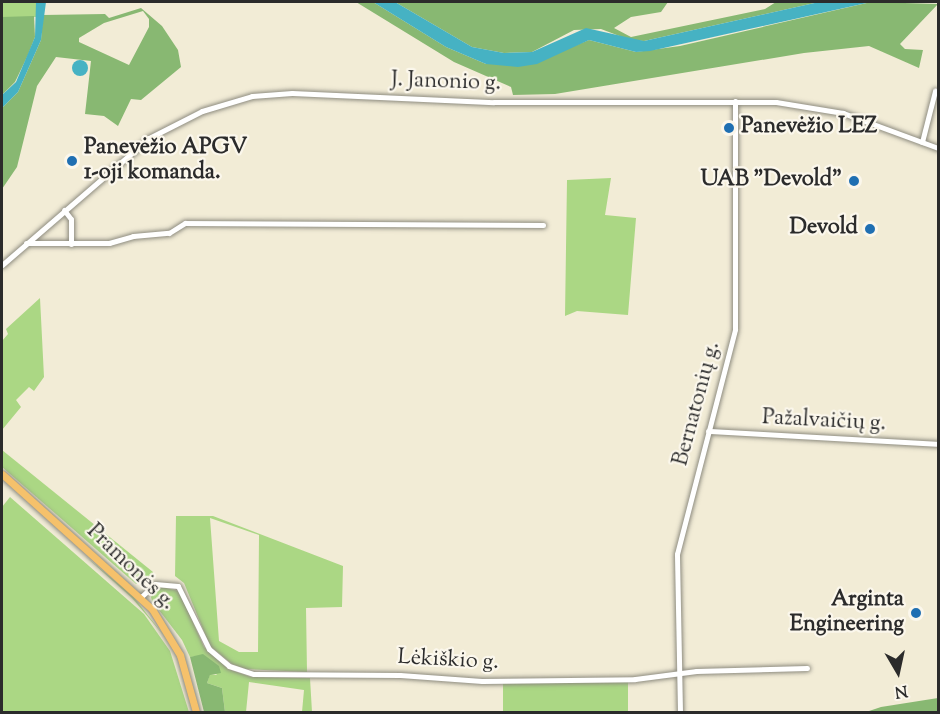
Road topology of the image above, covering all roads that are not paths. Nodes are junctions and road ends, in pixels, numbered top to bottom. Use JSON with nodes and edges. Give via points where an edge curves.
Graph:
{"nodes":[{"id":1,"x":935,"y":91,"type":"dead end"},
{"id":2,"x":735,"y":101,"type":"junction"},
{"id":3,"x":921,"y":142,"type":"junction"},
{"id":4,"x":939,"y":148,"type":"edge"},
{"id":5,"x":64,"y":210,"type":"junction"},
{"id":6,"x":543,"y":225,"type":"dead end"},
{"id":7,"x":26,"y":243,"type":"junction"},
{"id":8,"x":71,"y":244,"type":"junction"},
{"id":9,"x":2,"y":265,"type":"edge"},
{"id":10,"x":708,"y":431,"type":"junction"},
{"id":11,"x":939,"y":444,"type":"edge"},
{"id":12,"x":2,"y":474,"type":"edge"},
{"id":13,"x":141,"y":597,"type":"junction"},
{"id":14,"x":807,"y":668,"type":"dead end"},
{"id":15,"x":679,"y":673,"type":"junction"},
{"id":16,"x":196,"y":712,"type":"edge"},
{"id":17,"x":681,"y":712,"type":"edge"}],
"edges":[{"from":1,"to":3,"type":"street"},
{"from":2,"to":3,"type":"street","name":"J. Janonio g.","via":[[817,106]]},
{"from":2,"to":5,"type":"street","name":"J. Janonio g.","via":[[494,102],[292,93],[252,96],[202,111],[149,138]]},
{"from":2,"to":10,"type":"street","name":"Bernatonių g.","via":[[735,320]]},
{"from":3,"to":4,"type":"street","name":"J. Janonio g."},
{"from":5,"to":7,"type":"street","name":"J. Janonio g."},
{"from":5,"to":8,"type":"street","via":[[70,219]]},
{"from":6,"to":8,"type":"street","via":[[185,224],[169,232],[109,243]]},
{"from":7,"to":8,"type":"street"},
{"from":7,"to":9,"type":"street","name":"J. Janonio g."},
{"from":10,"to":11,"type":"street","name":"Pažalvaičių g."},
{"from":10,"to":15,"type":"street","name":"Bernatonių g.","via":[[677,554]]},
{"from":12,"to":13,"type":"main road","name":"Pramonės g."},
{"from":13,"to":15,"type":"street","name":"Lėkiškio g.","via":[[155,584],[178,586],[209,649],[245,673],[482,681],[635,679]]},
{"from":13,"to":16,"type":"main road","name":"Pramonės g.","via":[[176,646]]},
{"from":14,"to":15,"type":"street","name":"Lėkiškio g."},
{"from":15,"to":17,"type":"street","name":"Bernatonių g."}]}
